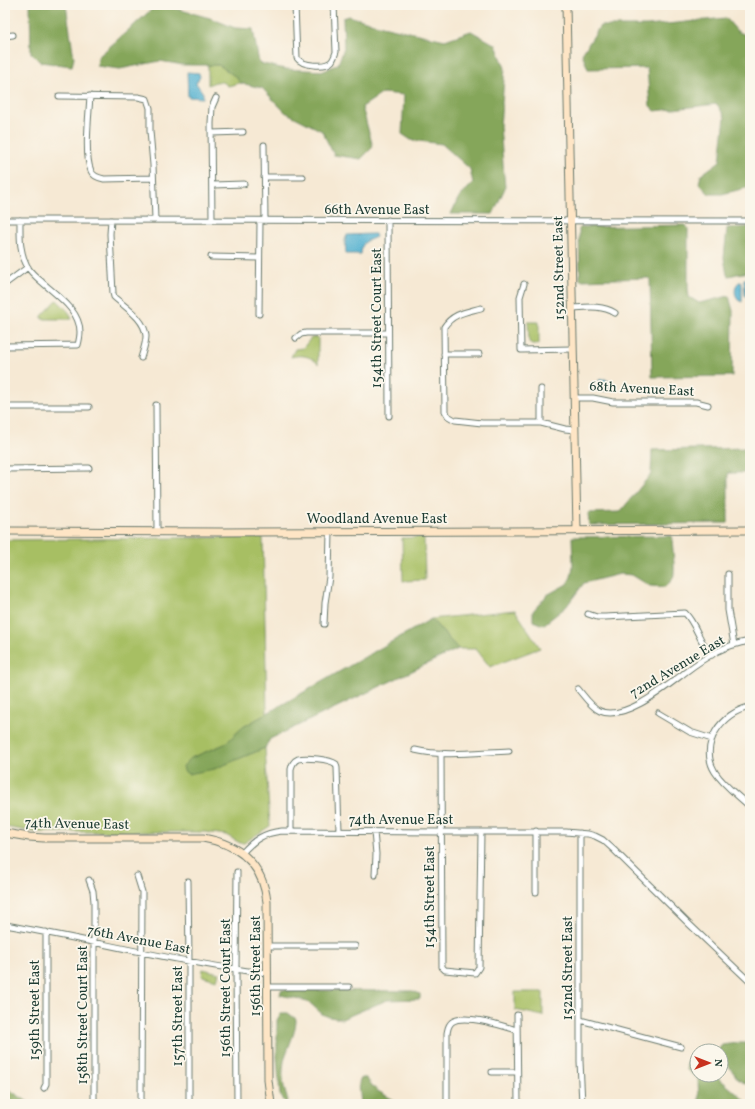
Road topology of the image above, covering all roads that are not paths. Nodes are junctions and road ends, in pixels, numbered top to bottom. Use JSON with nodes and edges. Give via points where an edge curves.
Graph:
{"nodes":[{"id":1,"x":296,"y":5,"type":"edge"},
{"id":2,"x":334,"y":5,"type":"edge"},
{"id":3,"x":566,"y":5,"type":"edge"},
{"id":4,"x":13,"y":35,"type":"dead end"},
{"id":5,"x":5,"y":36,"type":"edge"},
{"id":6,"x":59,"y":96,"type":"dead end"},
{"id":7,"x":90,"y":96,"type":"junction"},
{"id":8,"x":216,"y":98,"type":"dead end"},
{"id":9,"x":243,"y":132,"type":"dead end"},
{"id":10,"x":212,"y":133,"type":"junction"},
{"id":11,"x":264,"y":145,"type":"dead end"},
{"id":12,"x":264,"y":177,"type":"junction"},
{"id":13,"x":303,"y":177,"type":"dead end"},
{"id":14,"x":153,"y":178,"type":"junction"},
{"id":15,"x":244,"y":184,"type":"dead end"},
{"id":16,"x":213,"y":185,"type":"junction"},
{"id":17,"x":5,"y":220,"type":"edge"},
{"id":18,"x":20,"y":220,"type":"junction"},
{"id":19,"x":111,"y":220,"type":"junction"},
{"id":20,"x":155,"y":220,"type":"junction"},
{"id":21,"x":212,"y":220,"type":"junction"},
{"id":22,"x":388,"y":220,"type":"junction"},
{"id":23,"x":262,"y":221,"type":"junction"},
{"id":24,"x":570,"y":221,"type":"junction"},
{"id":25,"x":750,"y":221,"type":"edge"},
{"id":26,"x":211,"y":257,"type":"dead end"},
{"id":27,"x":259,"y":258,"type":"junction"},
{"id":28,"x":28,"y":267,"type":"junction"},
{"id":29,"x":5,"y":284,"type":"edge"},
{"id":30,"x":524,"y":284,"type":"dead end"},
{"id":31,"x":481,"y":308,"type":"dead end"},
{"id":32,"x":572,"y":308,"type":"junction"},
{"id":33,"x":615,"y":313,"type":"dead end"},
{"id":34,"x":259,"y":314,"type":"dead end"},
{"id":35,"x":388,"y":333,"type":"junction"},
{"id":36,"x":296,"y":338,"type":"dead end"},
{"id":37,"x":5,"y":346,"type":"edge"},
{"id":38,"x":573,"y":349,"type":"junction"},
{"id":39,"x":444,"y":354,"type":"junction"},
{"id":40,"x":479,"y":354,"type":"dead end"},
{"id":41,"x":141,"y":358,"type":"dead end"},
{"id":42,"x":541,"y":389,"type":"dead end"},
{"id":43,"x":574,"y":398,"type":"junction"},
{"id":44,"x":156,"y":405,"type":"dead end"},
{"id":45,"x":708,"y":405,"type":"dead end"},
{"id":46,"x":5,"y":407,"type":"edge"},
{"id":47,"x":89,"y":407,"type":"dead end"},
{"id":48,"x":389,"y":416,"type":"dead end"},
{"id":49,"x":541,"y":423,"type":"junction"},
{"id":50,"x":575,"y":430,"type":"junction"},
{"id":51,"x":89,"y":468,"type":"dead end"},
{"id":52,"x":5,"y":469,"type":"edge"},
{"id":53,"x":578,"y":530,"type":"junction"},
{"id":54,"x":750,"y":530,"type":"edge"},
{"id":55,"x":5,"y":531,"type":"edge"},
{"id":56,"x":157,"y":531,"type":"junction"},
{"id":57,"x":330,"y":531,"type":"junction"},
{"id":58,"x":728,"y":574,"type":"dead end"},
{"id":59,"x":588,"y":614,"type":"dead end"},
{"id":60,"x":324,"y":624,"type":"dead end"},
{"id":61,"x":750,"y":642,"type":"edge"},
{"id":62,"x":734,"y":645,"type":"junction"},
{"id":63,"x":710,"y":654,"type":"junction"},
{"id":64,"x":578,"y":689,"type":"dead end"},
{"id":65,"x":750,"y":707,"type":"edge"},
{"id":66,"x":658,"y":713,"type":"dead end"},
{"id":67,"x":712,"y":739,"type":"junction"},
{"id":68,"x":415,"y":750,"type":"dead end"},
{"id":69,"x":509,"y":751,"type":"dead end"},
{"id":70,"x":441,"y":753,"type":"junction"},
{"id":71,"x":749,"y":805,"type":"edge"},
{"id":72,"x":291,"y":831,"type":"junction"},
{"id":73,"x":339,"y":831,"type":"junction"},
{"id":74,"x":536,"y":831,"type":"junction"},
{"id":75,"x":374,"y":832,"type":"junction"},
{"id":76,"x":440,"y":832,"type":"junction"},
{"id":77,"x":481,"y":832,"type":"junction"},
{"id":78,"x":5,"y":833,"type":"edge"},
{"id":79,"x":580,"y":833,"type":"junction"},
{"id":80,"x":242,"y":853,"type":"junction"},
{"id":81,"x":237,"y":872,"type":"dead end"},
{"id":82,"x":375,"y":875,"type":"dead end"},
{"id":83,"x":137,"y":876,"type":"dead end"},
{"id":84,"x":89,"y":880,"type":"dead end"},
{"id":85,"x":188,"y":881,"type":"dead end"},
{"id":86,"x":536,"y":892,"type":"dead end"},
{"id":87,"x":5,"y":925,"type":"edge"},
{"id":88,"x":46,"y":932,"type":"junction"},
{"id":89,"x":94,"y":942,"type":"junction"},
{"id":90,"x":268,"y":946,"type":"junction"},
{"id":91,"x":355,"y":946,"type":"dead end"},
{"id":92,"x":141,"y":952,"type":"junction"},
{"id":93,"x":189,"y":961,"type":"junction"},
{"id":94,"x":236,"y":969,"type":"junction"},
{"id":95,"x":268,"y":973,"type":"junction"},
{"id":96,"x":750,"y":982,"type":"edge"},
{"id":97,"x":268,"y":987,"type":"junction"},
{"id":98,"x":350,"y":987,"type":"dead end"},
{"id":99,"x":517,"y":1014,"type":"dead end"},
{"id":100,"x":580,"y":1020,"type":"junction"},
{"id":101,"x":517,"y":1030,"type":"junction"},
{"id":102,"x":681,"y":1047,"type":"dead end"},
{"id":103,"x":492,"y":1072,"type":"dead end"},
{"id":104,"x":517,"y":1072,"type":"junction"},
{"id":105,"x":269,"y":1087,"type":"junction"},
{"id":106,"x":44,"y":1088,"type":"dead end"},
{"id":107,"x":94,"y":1104,"type":"edge"},
{"id":108,"x":141,"y":1104,"type":"edge"},
{"id":109,"x":189,"y":1104,"type":"edge"},
{"id":110,"x":237,"y":1104,"type":"edge"},
{"id":111,"x":271,"y":1104,"type":"edge"},
{"id":112,"x":274,"y":1104,"type":"edge"},
{"id":113,"x":447,"y":1104,"type":"edge"},
{"id":114,"x":518,"y":1104,"type":"edge"},
{"id":115,"x":582,"y":1104,"type":"edge"}],
"edges":[{"from":1,"to":2,"type":"street","via":[[297,58],[300,63],[318,65],[333,60],[336,52]]},
{"from":3,"to":24,"type":"street","name":"152nd Street East"},
{"from":4,"to":5,"type":"street"},
{"from":6,"to":7,"type":"street"},
{"from":7,"to":14,"type":"street","via":[[138,97],[147,100],[150,108]]},
{"from":7,"to":14,"type":"street","via":[[87,138],[92,173],[104,179]]},
{"from":8,"to":10,"type":"street","via":[[212,107]]},
{"from":9,"to":10,"type":"street"},
{"from":10,"to":16,"type":"street"},
{"from":11,"to":12,"type":"street"},
{"from":12,"to":13,"type":"street"},
{"from":12,"to":23,"type":"street"},
{"from":14,"to":20,"type":"street"},
{"from":15,"to":16,"type":"street"},
{"from":16,"to":21,"type":"street"},
{"from":17,"to":18,"type":"street","name":"66th Avenue East"},
{"from":18,"to":19,"type":"street","name":"66th Avenue East"},
{"from":18,"to":28,"type":"street","via":[[20,246]]},
{"from":19,"to":20,"type":"street","name":"66th Avenue East"},
{"from":19,"to":41,"type":"street","via":[[114,297],[145,329],[146,337]]},
{"from":20,"to":21,"type":"street","name":"66th Avenue East"},
{"from":21,"to":23,"type":"street","name":"66th Avenue East"},
{"from":22,"to":23,"type":"street","name":"66th Avenue East"},
{"from":22,"to":24,"type":"street","name":"66th Avenue East"},
{"from":22,"to":35,"type":"street","name":"154th Street Court East"},
{"from":23,"to":27,"type":"street"},
{"from":24,"to":25,"type":"street","name":"66th Avenue East"},
{"from":24,"to":32,"type":"street","name":"152nd Street East"},
{"from":26,"to":27,"type":"street"},
{"from":27,"to":34,"type":"street"},
{"from":28,"to":29,"type":"street"},
{"from":28,"to":37,"type":"street","via":[[74,314],[80,332],[78,345]]},
{"from":30,"to":38,"type":"street","via":[[520,297],[521,350]]},
{"from":31,"to":39,"type":"street","via":[[458,314],[447,322],[444,327]]},
{"from":32,"to":33,"type":"street","via":[[601,307]]},
{"from":32,"to":38,"type":"street","name":"152nd Street East"},
{"from":35,"to":36,"type":"street","via":[[301,334]]},
{"from":35,"to":48,"type":"street","name":"154th Street Court East"},
{"from":38,"to":43,"type":"street","name":"152nd Street East"},
{"from":39,"to":40,"type":"street"},
{"from":39,"to":49,"type":"street","via":[[445,411],[450,418],[482,422]]},
{"from":42,"to":49,"type":"street"},
{"from":43,"to":45,"type":"street","name":"68th Avenue East","via":[[613,402],[696,402]]},
{"from":43,"to":50,"type":"street","name":"152nd Street East"},
{"from":44,"to":56,"type":"street"},
{"from":46,"to":47,"type":"street"},
{"from":49,"to":50,"type":"street"},
{"from":50,"to":53,"type":"street","name":"152nd Street East"},
{"from":51,"to":52,"type":"street"},
{"from":53,"to":54,"type":"street","name":"Woodland Avenue East"},
{"from":53,"to":57,"type":"street","name":"Woodland Avenue East"},
{"from":55,"to":56,"type":"street","name":"Woodland Avenue East"},
{"from":56,"to":57,"type":"street","name":"Woodland Avenue East"},
{"from":57,"to":60,"type":"street"},
{"from":58,"to":62,"type":"street","via":[[728,610]]},
{"from":59,"to":63,"type":"street","via":[[605,617],[685,613]]},
{"from":61,"to":62,"type":"street","name":"72nd Avenue East"},
{"from":62,"to":63,"type":"street","name":"72nd Avenue East"},
{"from":63,"to":64,"type":"street","name":"72nd Avenue East","via":[[651,698],[620,711],[600,711]]},
{"from":65,"to":67,"type":"street","via":[[738,710],[726,718]]},
{"from":66,"to":67,"type":"street","via":[[690,732]]},
{"from":67,"to":71,"type":"street","via":[[711,760],[715,772]]},
{"from":68,"to":70,"type":"street"},
{"from":69,"to":70,"type":"street"},
{"from":70,"to":76,"type":"street","name":"154th Street East"},
{"from":72,"to":73,"type":"street","name":"74th Avenue East"},
{"from":72,"to":73,"type":"street","via":[[290,776],[294,762],[298,759],[328,759],[336,765]]},
{"from":72,"to":80,"type":"street","name":"74th Avenue East","via":[[265,834],[253,841]]},
{"from":73,"to":75,"type":"street","name":"74th Avenue East"},
{"from":74,"to":77,"type":"street","name":"74th Avenue East"},
{"from":74,"to":79,"type":"street","name":"74th Avenue East"},
{"from":74,"to":86,"type":"street"},
{"from":75,"to":76,"type":"street","name":"74th Avenue East"},
{"from":75,"to":82,"type":"street"},
{"from":76,"to":77,"type":"street","name":"74th Avenue East"},
{"from":76,"to":77,"type":"street","name":"154th Street East","via":[[442,968],[475,973],[480,964]]},
{"from":78,"to":80,"type":"street","name":"74th Avenue East","via":[[44,838],[203,838],[226,843]]},
{"from":79,"to":96,"type":"street","name":"74th Avenue East","via":[[603,840]]},
{"from":79,"to":100,"type":"street","name":"152nd Street East"},
{"from":80,"to":90,"type":"street","name":"156th Street East","via":[[257,870],[265,887]]},
{"from":81,"to":94,"type":"street","name":"156th Street Court East"},
{"from":83,"to":92,"type":"street","via":[[142,892]]},
{"from":84,"to":89,"type":"street","name":"158th Street Court East","via":[[94,902]]},
{"from":85,"to":93,"type":"street","name":"157th Street East"},
{"from":87,"to":88,"type":"street","name":"76th Avenue East"},
{"from":88,"to":89,"type":"street","name":"76th Avenue East"},
{"from":88,"to":106,"type":"street","name":"159th Street East"},
{"from":89,"to":92,"type":"street","name":"76th Avenue East"},
{"from":89,"to":107,"type":"street","name":"158th Street Court East"},
{"from":90,"to":91,"type":"street"},
{"from":90,"to":95,"type":"street","name":"156th Street East"},
{"from":92,"to":93,"type":"street","name":"76th Avenue East"},
{"from":92,"to":108,"type":"street"},
{"from":93,"to":94,"type":"street","name":"76th Avenue East"},
{"from":93,"to":109,"type":"street","name":"157th Street East"},
{"from":94,"to":95,"type":"street","name":"76th Avenue East"},
{"from":94,"to":110,"type":"street","name":"156th Street Court East"},
{"from":95,"to":97,"type":"street","name":"156th Street East"},
{"from":97,"to":98,"type":"street"},
{"from":97,"to":105,"type":"street","name":"156th Street East"},
{"from":99,"to":101,"type":"street"},
{"from":100,"to":102,"type":"street"},
{"from":100,"to":115,"type":"street","name":"152nd Street East"},
{"from":101,"to":104,"type":"street"},
{"from":101,"to":113,"type":"street","via":[[463,1019],[449,1024]]},
{"from":103,"to":104,"type":"street"},
{"from":104,"to":114,"type":"street"},
{"from":105,"to":111,"type":"street"},
{"from":105,"to":112,"type":"street"}]}
